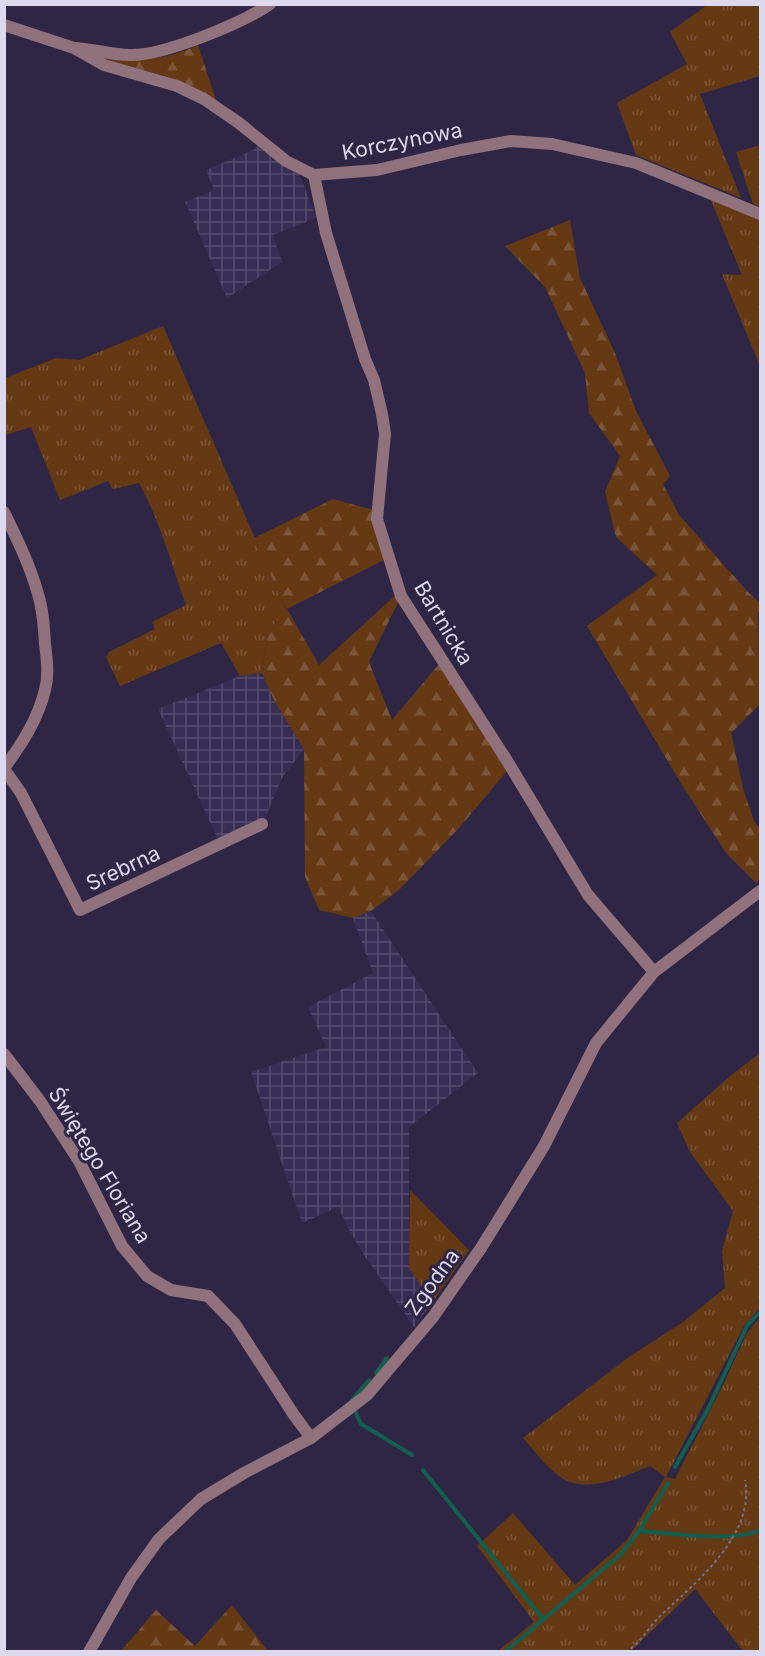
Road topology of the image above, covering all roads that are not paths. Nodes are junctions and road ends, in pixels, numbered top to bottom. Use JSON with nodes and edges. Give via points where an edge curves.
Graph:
{"nodes":[{"id":1,"x":270,"y":4,"type":"edge"},
{"id":2,"x":4,"y":25,"type":"edge"},
{"id":3,"x":74,"y":48,"type":"junction"},
{"id":4,"x":314,"y":175,"type":"junction"},
{"id":5,"x":760,"y":214,"type":"edge"},
{"id":6,"x":4,"y":512,"type":"edge"},
{"id":7,"x":4,"y":768,"type":"edge"},
{"id":8,"x":262,"y":824,"type":"dead end"},
{"id":9,"x":760,"y":891,"type":"edge"},
{"id":10,"x":654,"y":972,"type":"junction"},
{"id":11,"x":4,"y":1054,"type":"edge"},
{"id":12,"x":311,"y":1438,"type":"junction"},
{"id":13,"x":89,"y":1652,"type":"edge"}],
"edges":[{"from":1,"to":3,"type":"street","via":[[254,16],[182,44],[142,54]]},
{"from":2,"to":3,"type":"street"},
{"from":3,"to":4,"type":"street","via":[[104,65],[177,86],[204,99],[286,161]]},
{"from":4,"to":5,"type":"street","name":"Korczynowa","via":[[377,170],[511,141],[552,144],[636,164]]},
{"from":4,"to":10,"type":"street","name":"Bartnicka","via":[[327,233],[382,414],[386,434],[377,519],[401,596],[588,895]]},
{"from":6,"to":7,"type":"street","via":[[39,596],[48,674],[33,722]]},
{"from":7,"to":8,"type":"street","name":"Srebrna","via":[[21,793],[80,910]]},
{"from":9,"to":10,"type":"street","name":"Zgodna"},
{"from":10,"to":12,"type":"street","name":"Zgodna","via":[[596,1043],[544,1146],[433,1317],[367,1395]]},
{"from":11,"to":12,"type":"street","name":"Świętego Floriana","via":[[80,1161],[122,1246],[147,1276],[171,1290],[208,1296],[235,1324]]},
{"from":12,"to":13,"type":"street","name":"Zgodna","via":[[201,1499],[159,1539],[131,1578]]}]}
